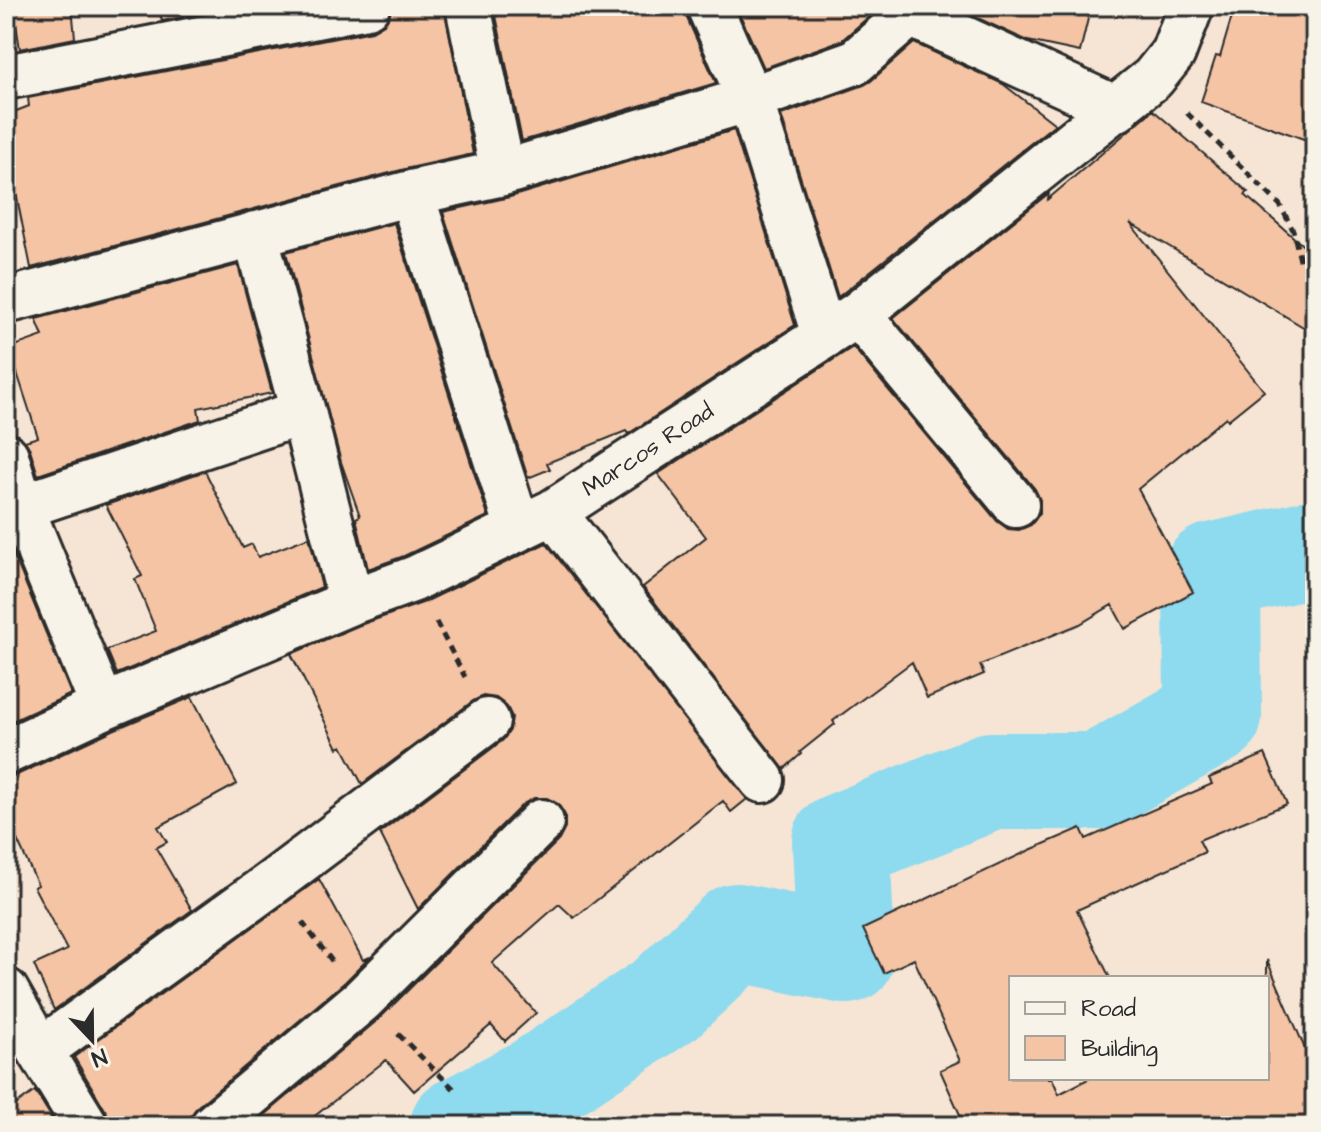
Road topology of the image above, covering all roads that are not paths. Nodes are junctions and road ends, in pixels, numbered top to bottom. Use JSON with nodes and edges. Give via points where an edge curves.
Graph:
{"nodes":[{"id":1,"x":367,"y":6,"type":"edge"},
{"id":2,"x":468,"y":6,"type":"edge"},
{"id":3,"x":709,"y":6,"type":"edge"},
{"id":4,"x":1191,"y":6,"type":"edge"},
{"id":5,"x":912,"y":10,"type":"edge"},
{"id":6,"x":6,"y":77,"type":"edge"},
{"id":7,"x":750,"y":99,"type":"junction"},
{"id":8,"x":1117,"y":109,"type":"junction"},
{"id":9,"x":503,"y":173,"type":"junction"},
{"id":10,"x":411,"y":193,"type":"junction"},
{"id":11,"x":255,"y":234,"type":"junction"},
{"id":12,"x":6,"y":301,"type":"edge"},
{"id":13,"x":841,"y":324,"type":"junction"},
{"id":14,"x":303,"y":412,"type":"junction"},
{"id":15,"x":6,"y":456,"type":"edge"},
{"id":16,"x":1016,"y":505,"type":"dead end"},
{"id":17,"x":21,"y":507,"type":"junction"},
{"id":18,"x":535,"y":520,"type":"junction"},
{"id":19,"x":351,"y":602,"type":"junction"},
{"id":20,"x":103,"y":707,"type":"junction"},
{"id":21,"x":487,"y":721,"type":"dead end"},
{"id":22,"x":6,"y":752,"type":"edge"},
{"id":23,"x":762,"y":780,"type":"dead end"},
{"id":24,"x":541,"y":822,"type":"dead end"},
{"id":25,"x":8,"y":997,"type":"edge"},
{"id":26,"x":40,"y":1051,"type":"junction"},
{"id":27,"x":86,"y":1126,"type":"edge"},
{"id":28,"x":213,"y":1126,"type":"edge"}],
"edges":[{"from":1,"to":6,"type":"street"},
{"from":2,"to":9,"type":"street"},
{"from":3,"to":7,"type":"street"},
{"from":4,"to":8,"type":"street","name":"Marcos Road","via":[[1173,53]]},
{"from":5,"to":7,"type":"street","via":[[855,62]]},
{"from":5,"to":8,"type":"street"},
{"from":7,"to":9,"type":"street"},
{"from":7,"to":13,"type":"street"},
{"from":8,"to":13,"type":"street","name":"Marcos Road"},
{"from":9,"to":10,"type":"street"},
{"from":10,"to":11,"type":"street"},
{"from":10,"to":18,"type":"street"},
{"from":11,"to":12,"type":"street"},
{"from":11,"to":14,"type":"street"},
{"from":13,"to":16,"type":"street"},
{"from":13,"to":18,"type":"street","name":"Marcos Road"},
{"from":14,"to":17,"type":"street"},
{"from":14,"to":19,"type":"street"},
{"from":15,"to":17,"type":"street"},
{"from":17,"to":20,"type":"street"},
{"from":18,"to":19,"type":"street","name":"Marcos Road","via":[[414,579]]},
{"from":18,"to":23,"type":"street"},
{"from":19,"to":20,"type":"street","name":"Marcos Road"},
{"from":20,"to":22,"type":"street","name":"Marcos Road"},
{"from":21,"to":26,"type":"street"},
{"from":24,"to":28,"type":"street","via":[[362,1000]]},
{"from":25,"to":26,"type":"street"},
{"from":26,"to":27,"type":"street"}]}
